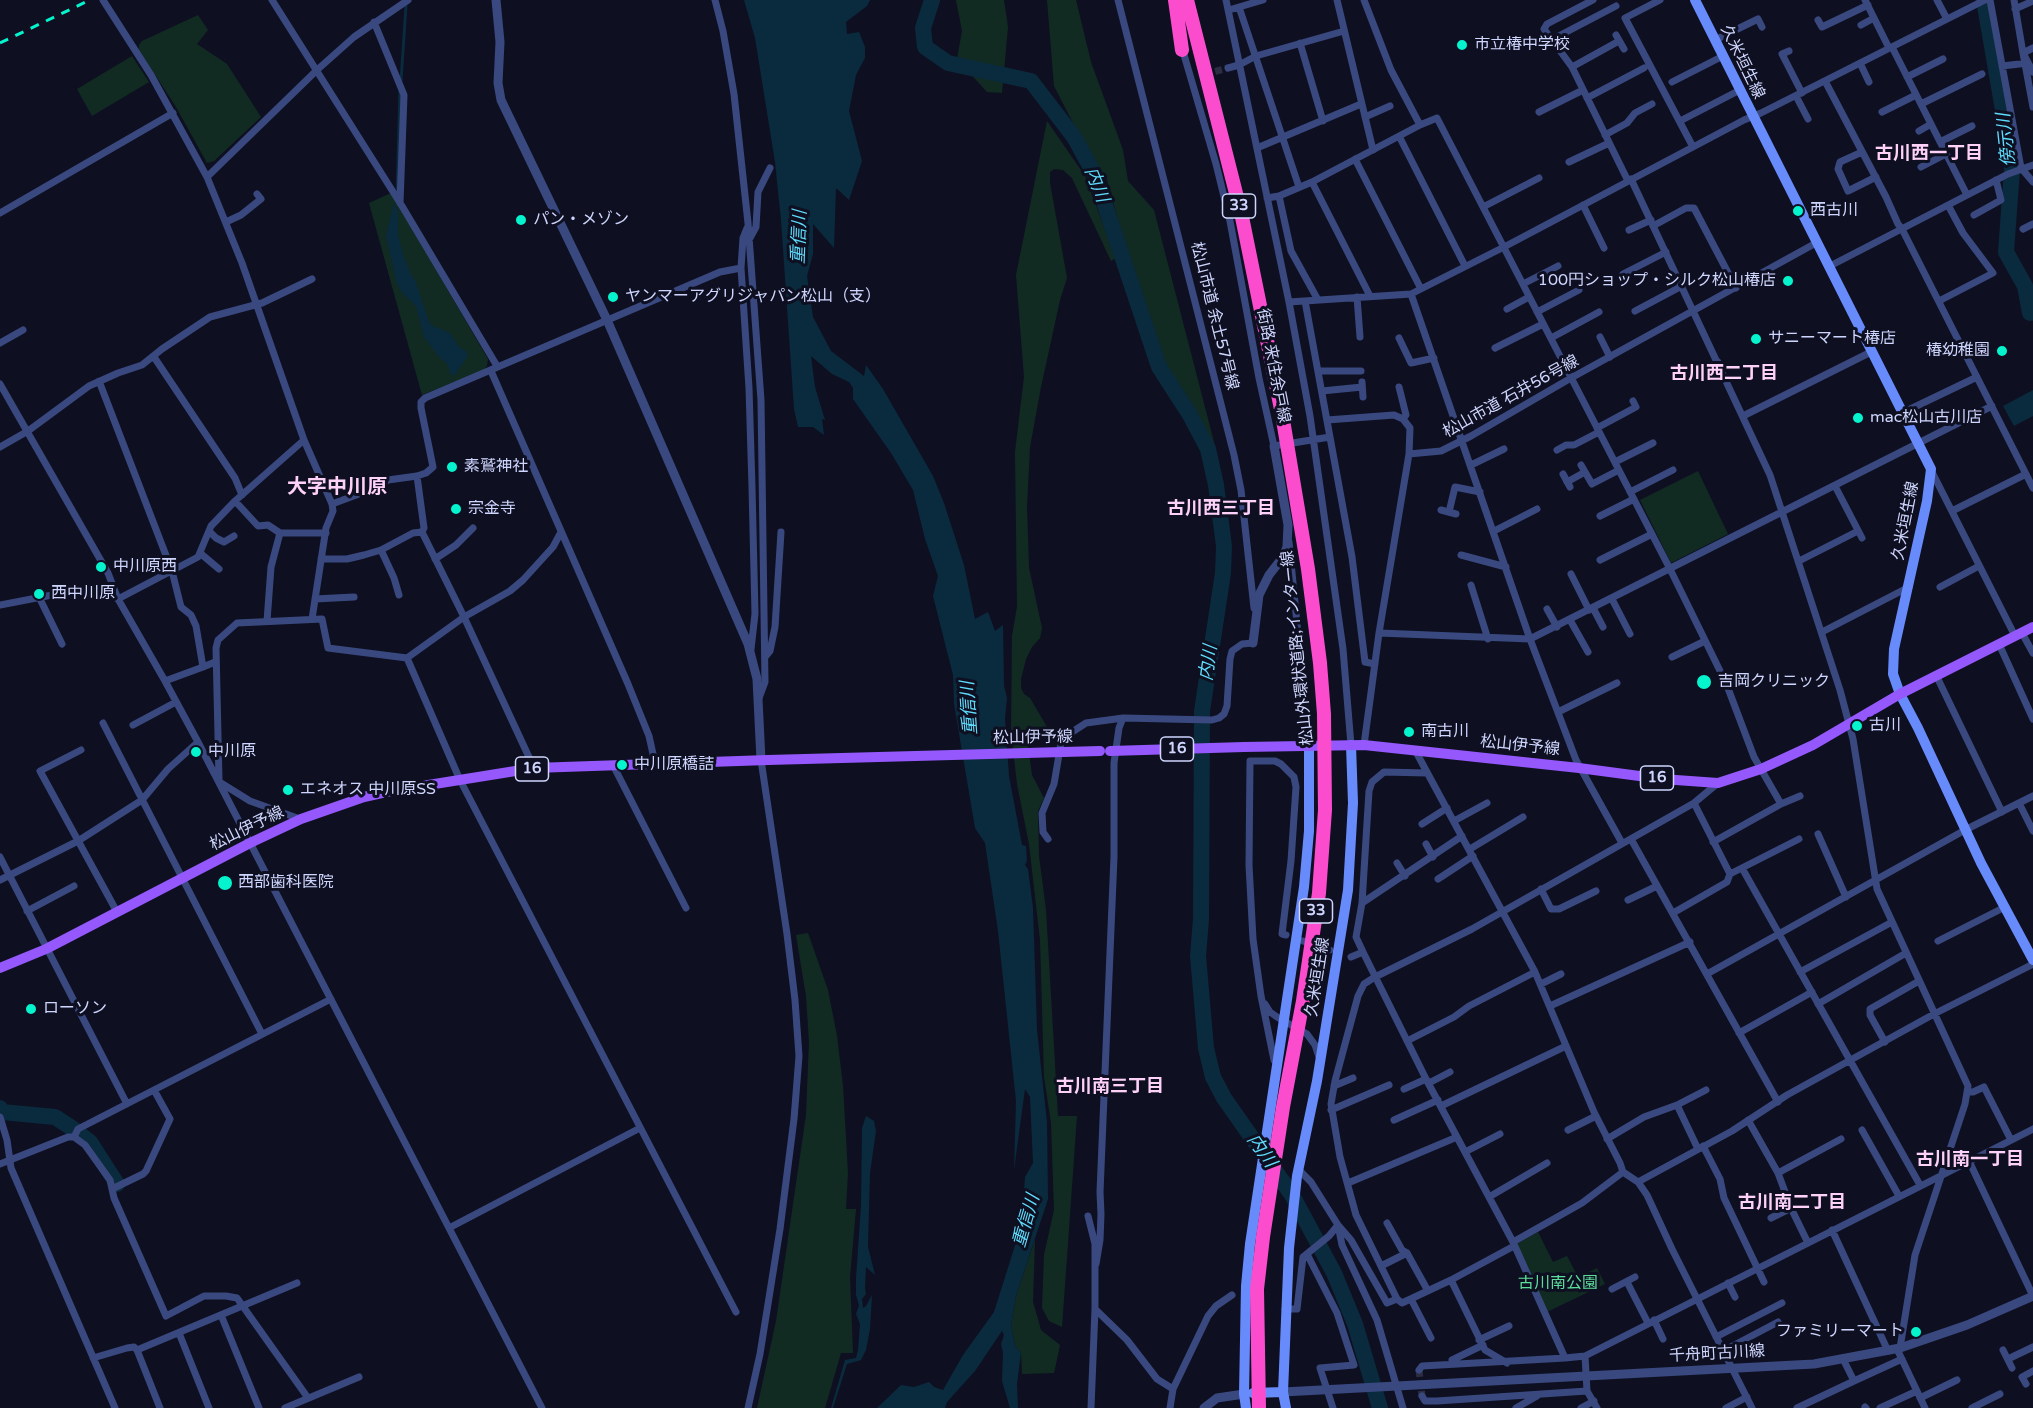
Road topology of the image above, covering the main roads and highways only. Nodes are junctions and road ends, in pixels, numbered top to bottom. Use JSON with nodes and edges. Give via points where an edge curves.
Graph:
{"nodes":[{"id":1,"x":1175,"y":0,"type":"edge"},
{"id":2,"x":1187,"y":0,"type":"edge"},
{"id":3,"x":1696,"y":0,"type":"edge"},
{"id":4,"x":1182,"y":50,"type":"road end"},
{"id":5,"x":2033,"y":627,"type":"edge"},
{"id":6,"x":1900,"y":694,"type":"junction"},
{"id":7,"x":1351,"y":745,"type":"junction"},
{"id":8,"x":1309,"y":746,"type":"junction"},
{"id":9,"x":2033,"y":962,"type":"edge"},
{"id":10,"x":0,"y":968,"type":"edge"},
{"id":11,"x":1283,"y":1392,"type":"junction"},
{"id":12,"x":1244,"y":1394,"type":"junction"},
{"id":13,"x":1246,"y":1408,"type":"edge"},
{"id":14,"x":1259,"y":1408,"type":"edge"},
{"id":15,"x":1286,"y":1408,"type":"edge"}],
"edges":[{"from":1,"to":4,"type":"highway"},
{"from":2,"to":14,"type":"highway","name":"松山外環状道路;インター線","number":"33","bridge":true,"via":[[1242,217],[1282,414],[1308,569],[1324,714],[1325,810],[1319,893],[1262,1248],[1257,1307]]},
{"from":3,"to":6,"type":"main road","name":"久米垣生線","via":[[1931,469],[1894,649],[1893,674]]},
{"from":5,"to":6,"type":"main road","name":"松山伊予線","number":"16"},
{"from":6,"to":7,"type":"main road","name":"松山伊予線","number":"16","via":[[1813,745],[1718,783]]},
{"from":6,"to":9,"type":"main road","name":"久米垣生線"},
{"from":7,"to":8,"type":"main road","name":"松山伊予線","number":"16"},
{"from":7,"to":11,"type":"main road","name":"久米垣生線","via":[[1353,803],[1348,890],[1288,1248]]},
{"from":8,"to":10,"type":"main road","name":"松山伊予線","number":"16","bridge":true,"via":[[655,763],[534,768],[460,780],[364,797],[301,819],[46,949]]},
{"from":8,"to":12,"type":"main road","name":"久米垣生線","via":[[1309,831],[1297,940],[1254,1207],[1246,1286]]},
{"from":11,"to":12,"type":"main road"},
{"from":11,"to":15,"type":"main road"},
{"from":12,"to":13,"type":"main road"}]}
